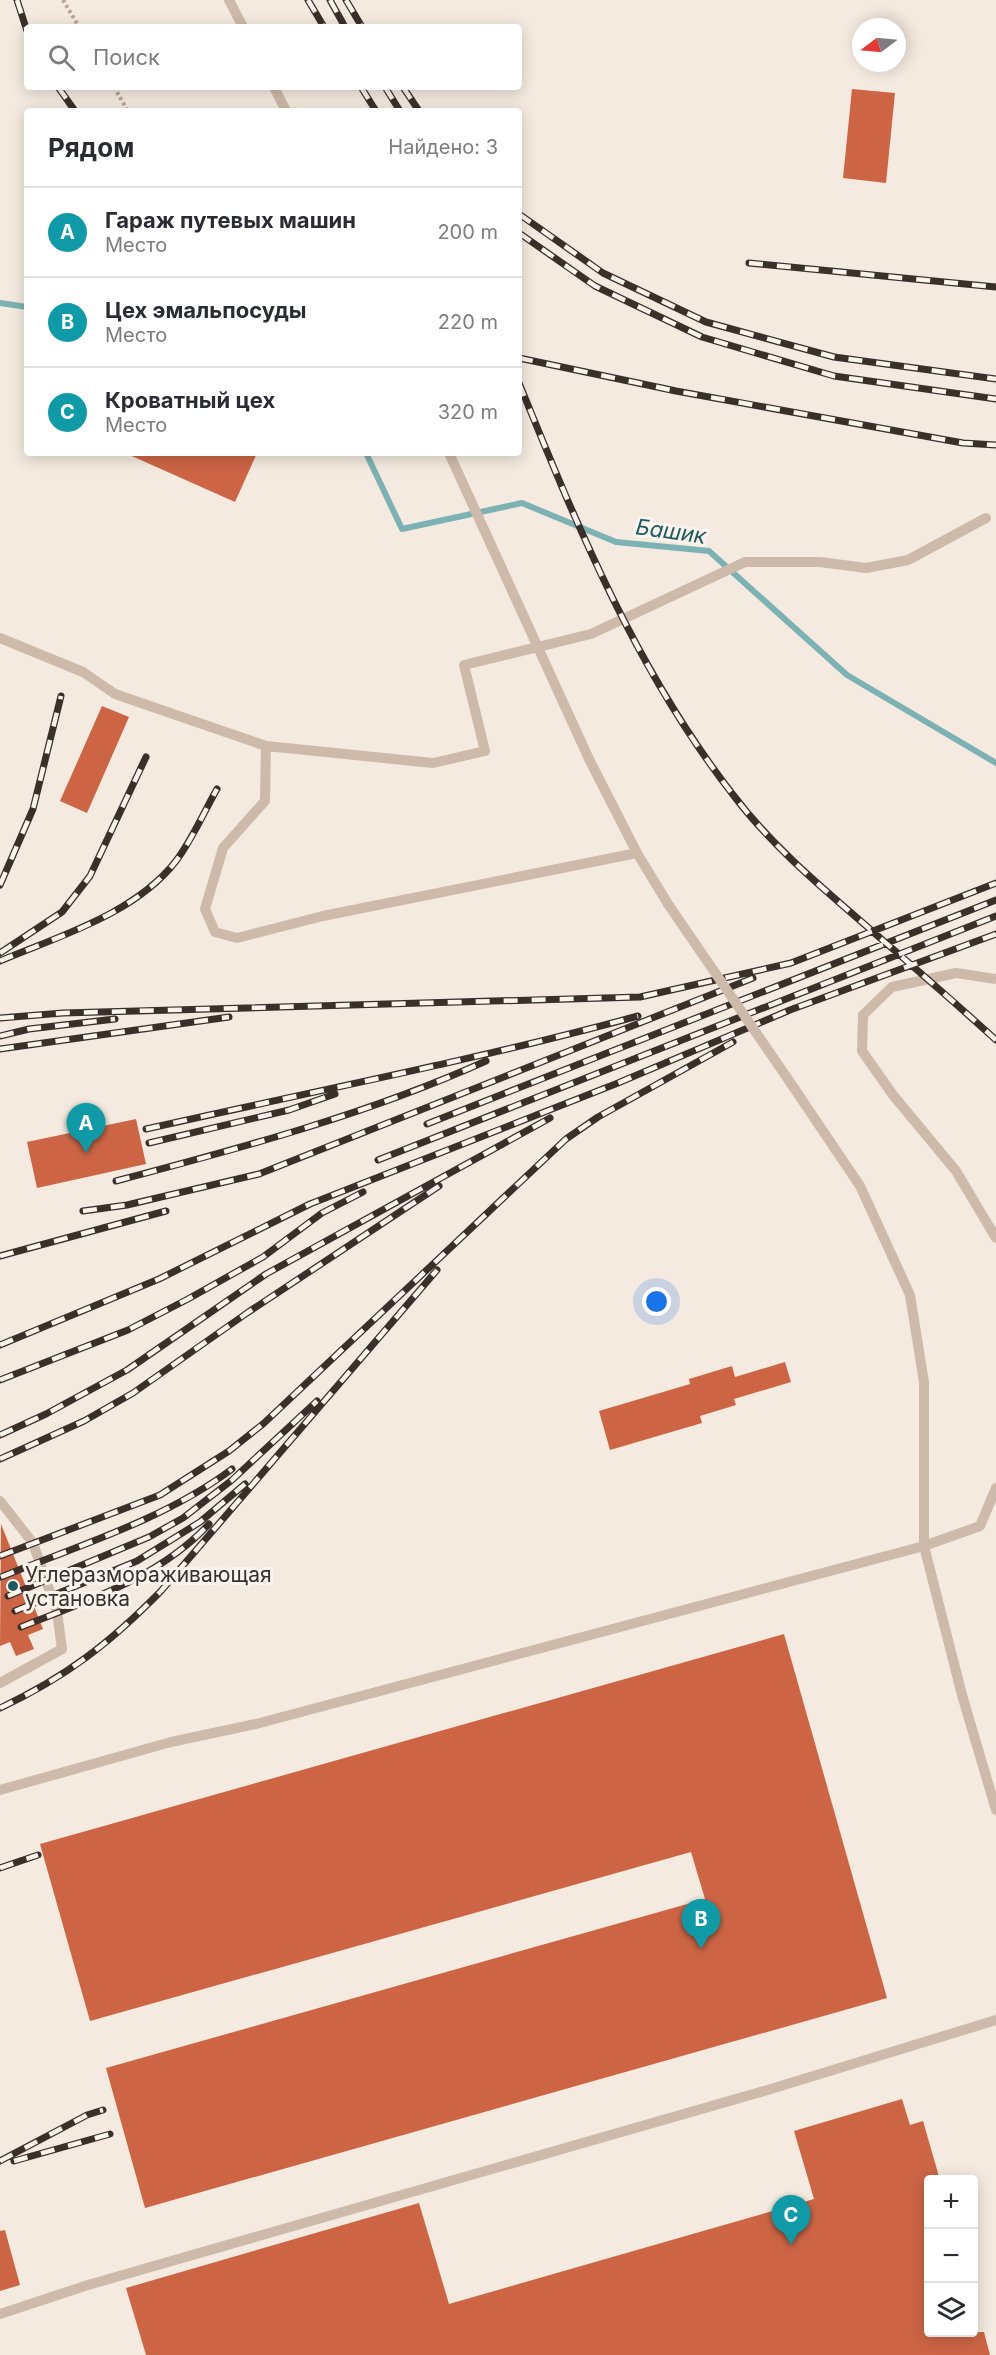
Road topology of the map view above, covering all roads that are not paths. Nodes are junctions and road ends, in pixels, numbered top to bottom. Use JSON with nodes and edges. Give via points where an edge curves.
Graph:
{"nodes":[{"id":1,"x":229,"y":0,"type":"edge"},
{"id":2,"x":241,"y":24,"type":"edge"},
{"id":3,"x":276,"y":90,"type":"edge"},
{"id":4,"x":284,"y":108,"type":"edge"},
{"id":5,"x":449,"y":456,"type":"edge"},
{"id":6,"x":986,"y":518,"type":"dead end"},
{"id":7,"x":0,"y":638,"type":"edge"},
{"id":8,"x":266,"y":746,"type":"junction"},
{"id":9,"x":637,"y":853,"type":"junction"},
{"id":10,"x":996,"y":979,"type":"edge"},
{"id":11,"x":996,"y":1238,"type":"edge"},
{"id":12,"x":996,"y":1488,"type":"edge"},
{"id":13,"x":0,"y":1501,"type":"edge"},
{"id":14,"x":924,"y":1546,"type":"junction"},
{"id":15,"x":0,"y":1683,"type":"edge"},
{"id":16,"x":0,"y":1790,"type":"edge"},
{"id":17,"x":996,"y":1810,"type":"edge"},
{"id":18,"x":996,"y":2020,"type":"edge"},
{"id":19,"x":0,"y":2314,"type":"edge"}],
"edges":[{"from":1,"to":2,"type":"lane"},
{"from":3,"to":4,"type":"lane"},
{"from":5,"to":9,"type":"lane","bridge":true,"via":[[589,759]]},
{"from":6,"to":8,"type":"lane","via":[[908,560],[866,568],[820,562],[745,562],[591,634],[464,665],[485,751],[434,763]]},
{"from":7,"to":8,"type":"lane","via":[[83,672],[115,694]]},
{"from":8,"to":9,"type":"lane","via":[[265,801],[223,848],[205,909],[215,932],[237,938],[414,897]]},
{"from":9,"to":14,"type":"lane","bridge":true,"via":[[860,1186],[910,1295],[924,1382]]},
{"from":10,"to":11,"type":"lane","via":[[957,973],[892,987],[863,1015],[862,1051],[892,1095],[956,1171]]},
{"from":12,"to":14,"type":"lane","via":[[980,1526]]},
{"from":13,"to":15,"type":"lane","via":[[33,1544],[57,1612],[62,1649]]},
{"from":14,"to":16,"type":"lane"},
{"from":14,"to":17,"type":"lane"},
{"from":18,"to":19,"type":"lane","via":[[771,2090]]}]}
